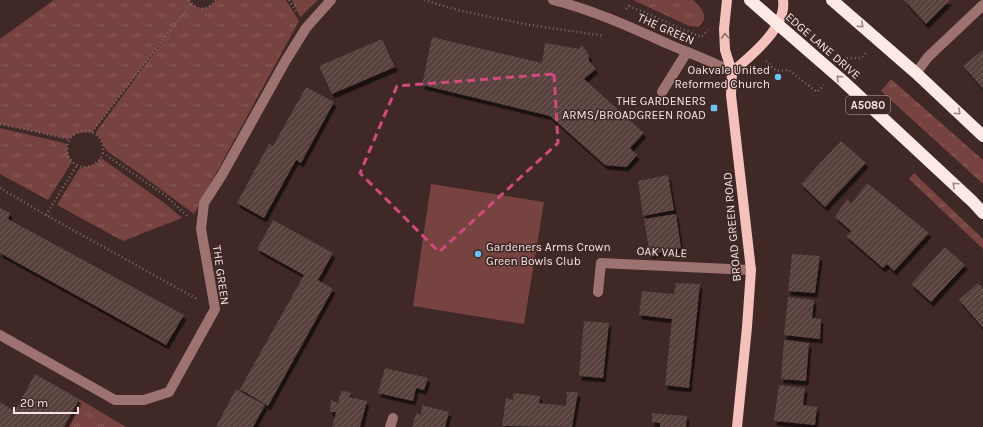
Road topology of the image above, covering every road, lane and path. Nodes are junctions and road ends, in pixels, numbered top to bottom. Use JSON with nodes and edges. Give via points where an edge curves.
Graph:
{"nodes":[{"id":1,"x":189,"y":0,"type":"edge"},
{"id":2,"x":216,"y":0,"type":"edge"},
{"id":3,"x":331,"y":0,"type":"edge"},
{"id":4,"x":424,"y":0,"type":"edge"},
{"id":5,"x":553,"y":0,"type":"edge"},
{"id":6,"x":727,"y":0,"type":"edge"},
{"id":7,"x":750,"y":0,"type":"edge"},
{"id":8,"x":783,"y":0,"type":"edge"},
{"id":9,"x":832,"y":0,"type":"edge"},
{"id":10,"x":566,"y":2,"type":"edge"},
{"id":11,"x":191,"y":4,"type":"junction"},
{"id":12,"x":983,"y":5,"type":"edge"},
{"id":13,"x":778,"y":25,"type":"junction"},
{"id":14,"x":604,"y":36,"type":"dead end"},
{"id":15,"x":878,"y":40,"type":"junction"},
{"id":16,"x":687,"y":52,"type":"junction"},
{"id":17,"x":732,"y":72,"type":"junction"},
{"id":18,"x":834,"y":73,"type":"junction"},
{"id":19,"x":916,"y":73,"type":"junction"},
{"id":20,"x":662,"y":92,"type":"dead end"},
{"id":21,"x":817,"y":92,"type":"dead end"},
{"id":22,"x":0,"y":124,"type":"edge"},
{"id":23,"x":92,"y":132,"type":"junction"},
{"id":24,"x":983,"y":136,"type":"edge"},
{"id":25,"x":70,"y":139,"type":"junction"},
{"id":26,"x":103,"y":153,"type":"junction"},
{"id":27,"x":77,"y":165,"type":"junction"},
{"id":28,"x":0,"y":188,"type":"edge"},
{"id":29,"x":983,"y":213,"type":"edge"},
{"id":30,"x":46,"y":216,"type":"junction"},
{"id":31,"x":201,"y":228,"type":"junction"},
{"id":32,"x":751,"y":270,"type":"junction"},
{"id":33,"x":598,"y":292,"type":"dead end"},
{"id":34,"x":215,"y":309,"type":"junction"},
{"id":35,"x":0,"y":335,"type":"edge"},
{"id":36,"x":737,"y":427,"type":"edge"}],
"edges":[{"from":1,"to":11,"type":"path"},
{"from":2,"to":11,"type":"path","via":[[208,8]]},
{"from":3,"to":31,"type":"street","name":"THE GREEN","via":[[306,28],[204,203]]},
{"from":4,"to":14,"type":"path","via":[[457,10],[524,24]]},
{"from":5,"to":10,"type":"street","name":"THE GREEN"},
{"from":17,"to":6,"type":"main road","name":"BROAD GREEN ROAD","one_way":true,"via":[[725,50]]},
{"from":7,"to":13,"type":"highway","name":"EDGE LANE DRIVE","number":"A5080"},
{"from":8,"to":13,"type":"main road"},
{"from":9,"to":15,"type":"highway","one_way":true},
{"from":10,"to":16,"type":"street","name":"THE GREEN","via":[[613,19]]},
{"from":11,"to":23,"type":"path"},
{"from":12,"to":19,"type":"street","via":[[928,57]]},
{"from":13,"to":17,"type":"main road","via":[[757,51]]},
{"from":13,"to":18,"type":"highway","name":"EDGE LANE DRIVE","number":"A5080"},
{"from":15,"to":18,"type":"path","via":[[861,58],[847,58]]},
{"from":15,"to":19,"type":"highway"},
{"from":16,"to":17,"type":"street","name":"THE GREEN"},
{"from":16,"to":20,"type":"street"},
{"from":17,"to":32,"type":"main road","name":"BROAD GREEN ROAD","via":[[731,95]]},
{"from":18,"to":21,"type":"path"},
{"from":29,"to":18,"type":"highway","name":"EDGE LANE DRIVE","number":"A5080","one_way":true},
{"from":19,"to":24,"type":"highway","one_way":true},
{"from":22,"to":25,"type":"path"},
{"from":23,"to":25,"type":"path","via":[[77,132]]},
{"from":23,"to":26,"type":"path","via":[[101,140]]},
{"from":25,"to":27,"type":"path","via":[[67,151],[72,162]]},
{"from":26,"to":27,"type":"path","via":[[93,165]]},
{"from":26,"to":31,"type":"path","via":[[166,196]]},
{"from":27,"to":30,"type":"path"},
{"from":28,"to":30,"type":"path"},
{"from":30,"to":34,"type":"path"},
{"from":31,"to":34,"type":"street","name":"THE GREEN"},
{"from":32,"to":33,"type":"street","name":"OAK VALE","via":[[601,263]]},
{"from":32,"to":36,"type":"main road","name":"BROAD GREEN ROAD","via":[[748,327]]},
{"from":34,"to":35,"type":"street","name":"THE GREEN","via":[[170,392],[144,400],[115,400]]}]}
